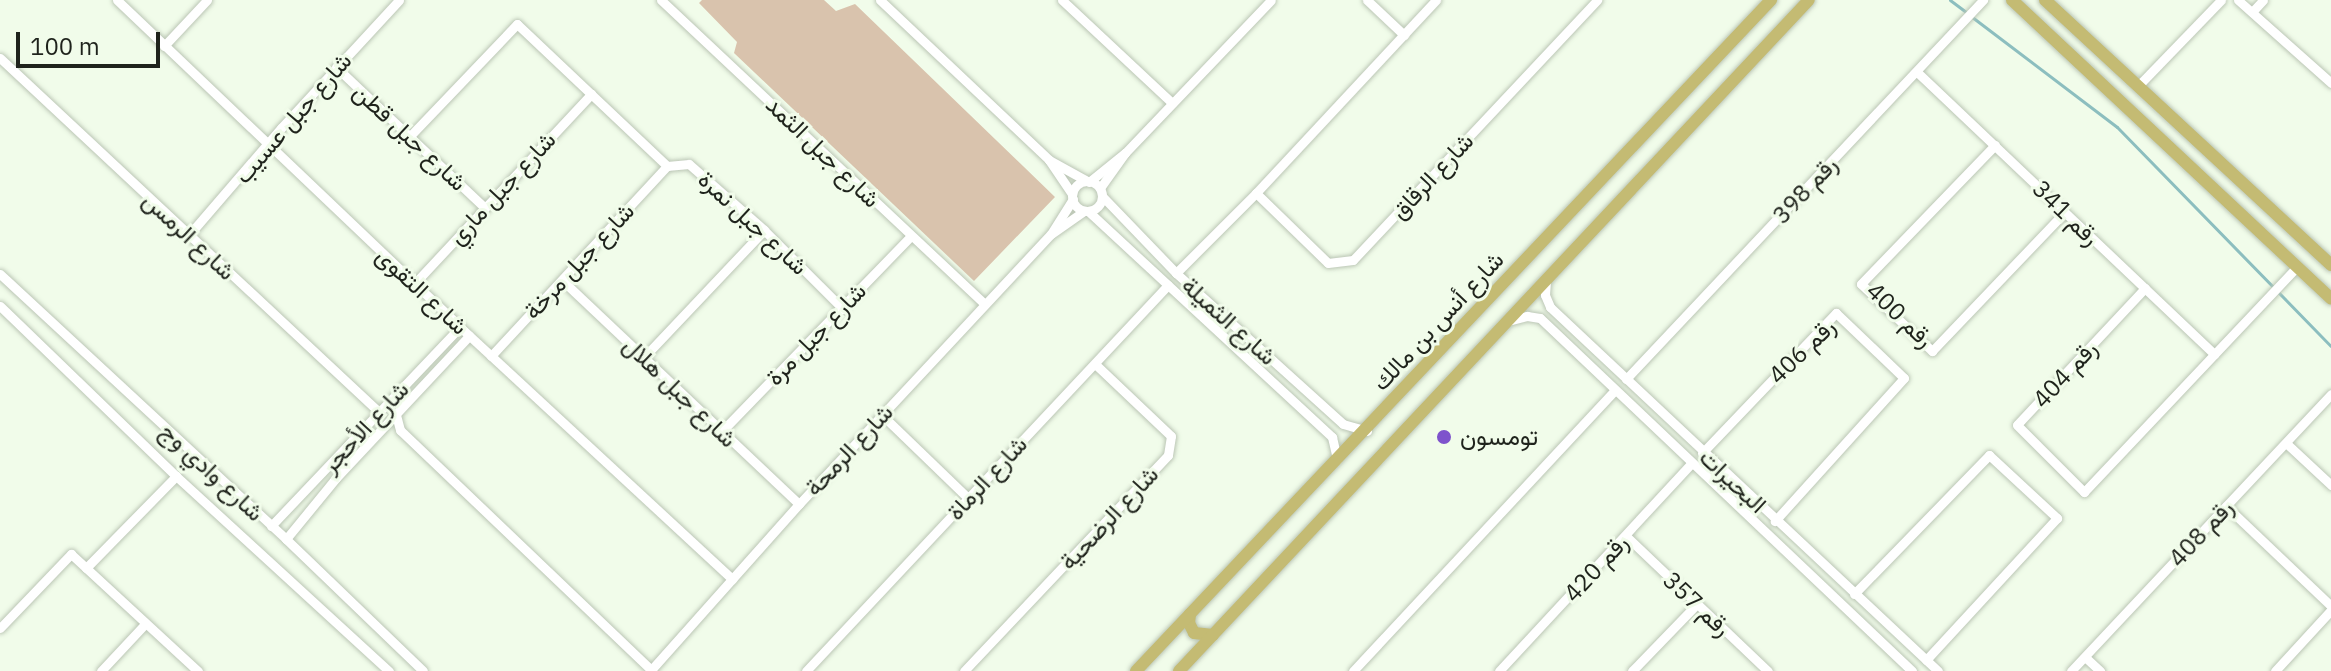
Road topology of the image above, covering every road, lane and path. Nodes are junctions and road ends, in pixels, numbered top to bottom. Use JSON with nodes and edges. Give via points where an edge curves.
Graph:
{"nodes":[{"id":1,"x":117,"y":0,"type":"edge"},
{"id":2,"x":207,"y":0,"type":"edge"},
{"id":3,"x":399,"y":0,"type":"edge"},
{"id":4,"x":661,"y":0,"type":"edge"},
{"id":5,"x":880,"y":0,"type":"edge"},
{"id":6,"x":1062,"y":0,"type":"edge"},
{"id":7,"x":1271,"y":0,"type":"edge"},
{"id":8,"x":1367,"y":0,"type":"edge"},
{"id":9,"x":1436,"y":0,"type":"edge"},
{"id":10,"x":1597,"y":0,"type":"edge"},
{"id":11,"x":1771,"y":0,"type":"edge"},
{"id":12,"x":1809,"y":0,"type":"edge"},
{"id":13,"x":1983,"y":0,"type":"edge"},
{"id":14,"x":2012,"y":0,"type":"edge"},
{"id":15,"x":2045,"y":0,"type":"edge"},
{"id":16,"x":2221,"y":0,"type":"edge"},
{"id":17,"x":2238,"y":0,"type":"edge"},
{"id":18,"x":2263,"y":0,"type":"edge"},
{"id":19,"x":1074,"y":4,"type":"edge"},
{"id":20,"x":2252,"y":12,"type":"junction"},
{"id":21,"x":1404,"y":35,"type":"junction"},
{"id":22,"x":164,"y":46,"type":"junction"},
{"id":23,"x":0,"y":58,"type":"edge"},
{"id":24,"x":336,"y":67,"type":"junction"},
{"id":25,"x":1917,"y":72,"type":"junction"},
{"id":26,"x":2331,"y":83,"type":"edge"},
{"id":27,"x":2139,"y":85,"type":"junction"},
{"id":28,"x":591,"y":94,"type":"junction"},
{"id":29,"x":1171,"y":102,"type":"junction"},
{"id":30,"x":410,"y":136,"type":"junction"},
{"id":31,"x":1995,"y":145,"type":"junction"},
{"id":32,"x":269,"y":146,"type":"junction"},
{"id":33,"x":1125,"y":153,"type":"junction"},
{"id":34,"x":1049,"y":160,"type":"junction"},
{"id":35,"x":667,"y":166,"type":"junction"},
{"id":36,"x":1088,"y":181,"type":"junction"},
{"id":37,"x":1101,"y":192,"type":"junction"},
{"id":38,"x":1256,"y":193,"type":"junction"},
{"id":39,"x":1073,"y":197,"type":"junction"},
{"id":40,"x":484,"y":207,"type":"junction"},
{"id":41,"x":1086,"y":211,"type":"junction"},
{"id":42,"x":2065,"y":212,"type":"junction"},
{"id":43,"x":764,"y":230,"type":"junction"},
{"id":44,"x":1051,"y":234,"type":"junction"},
{"id":45,"x":188,"y":236,"type":"junction"},
{"id":46,"x":911,"y":236,"type":"junction"},
{"id":47,"x":2331,"y":265,"type":"edge"},
{"id":48,"x":2297,"y":267,"type":"junction"},
{"id":49,"x":1176,"y":273,"type":"junction"},
{"id":50,"x":0,"y":274,"type":"edge"},
{"id":51,"x":562,"y":280,"type":"junction"},
{"id":52,"x":1546,"y":281,"type":"junction"},
{"id":53,"x":414,"y":284,"type":"junction"},
{"id":54,"x":1168,"y":285,"type":"junction"},
{"id":55,"x":2145,"y":288,"type":"junction"},
{"id":56,"x":2331,"y":298,"type":"edge"},
{"id":57,"x":985,"y":304,"type":"junction"},
{"id":58,"x":0,"y":306,"type":"edge"},
{"id":59,"x":843,"y":309,"type":"junction"},
{"id":60,"x":1508,"y":321,"type":"junction"},
{"id":61,"x":1567,"y":324,"type":"junction"},
{"id":62,"x":460,"y":327,"type":"junction"},
{"id":63,"x":1555,"y":333,"type":"junction"},
{"id":64,"x":469,"y":336,"type":"junction"},
{"id":65,"x":2214,"y":354,"type":"junction"},
{"id":66,"x":491,"y":356,"type":"junction"},
{"id":67,"x":645,"y":356,"type":"junction"},
{"id":68,"x":1095,"y":364,"type":"junction"},
{"id":69,"x":1626,"y":379,"type":"junction"},
{"id":70,"x":1614,"y":391,"type":"junction"},
{"id":71,"x":2331,"y":394,"type":"edge"},
{"id":72,"x":379,"y":412,"type":"junction"},
{"id":73,"x":396,"y":415,"type":"junction"},
{"id":74,"x":882,"y":415,"type":"junction"},
{"id":75,"x":383,"y":430,"type":"junction"},
{"id":76,"x":400,"y":430,"type":"junction"},
{"id":77,"x":1367,"y":431,"type":"junction"},
{"id":78,"x":721,"y":432,"type":"junction"},
{"id":79,"x":2286,"y":443,"type":"junction"},
{"id":80,"x":1702,"y":453,"type":"junction"},
{"id":81,"x":1337,"y":459,"type":"junction"},
{"id":82,"x":1691,"y":464,"type":"junction"},
{"id":83,"x":325,"y":469,"type":"junction"},
{"id":84,"x":176,"y":476,"type":"junction"},
{"id":85,"x":336,"y":478,"type":"junction"},
{"id":86,"x":2331,"y":485,"type":"edge"},
{"id":87,"x":968,"y":498,"type":"junction"},
{"id":88,"x":799,"y":504,"type":"junction"},
{"id":89,"x":2226,"y":506,"type":"junction"},
{"id":90,"x":1775,"y":521,"type":"junction"},
{"id":91,"x":271,"y":526,"type":"junction"},
{"id":92,"x":1626,"y":536,"type":"junction"},
{"id":93,"x":286,"y":539,"type":"junction"},
{"id":94,"x":86,"y":568,"type":"junction"},
{"id":95,"x":732,"y":579,"type":"junction"},
{"id":96,"x":1854,"y":594,"type":"junction"},
{"id":97,"x":1697,"y":604,"type":"junction"},
{"id":98,"x":2331,"y":608,"type":"edge"},
{"id":99,"x":1190,"y":614,"type":"junction"},
{"id":100,"x":145,"y":624,"type":"junction"},
{"id":101,"x":0,"y":628,"type":"edge"},
{"id":102,"x":1213,"y":635,"type":"junction"},
{"id":103,"x":2085,"y":657,"type":"junction"},
{"id":104,"x":1926,"y":660,"type":"junction"},
{"id":105,"x":651,"y":670,"type":"edge"},
{"id":106,"x":101,"y":671,"type":"edge"},
{"id":107,"x":198,"y":671,"type":"edge"},
{"id":108,"x":388,"y":671,"type":"edge"},
{"id":109,"x":423,"y":671,"type":"edge"},
{"id":110,"x":806,"y":671,"type":"edge"},
{"id":111,"x":964,"y":671,"type":"edge"},
{"id":112,"x":1136,"y":671,"type":"edge"},
{"id":113,"x":1179,"y":671,"type":"edge"},
{"id":114,"x":1353,"y":671,"type":"edge"},
{"id":115,"x":1499,"y":671,"type":"edge"},
{"id":116,"x":1632,"y":671,"type":"edge"},
{"id":117,"x":1768,"y":671,"type":"edge"},
{"id":118,"x":1912,"y":671,"type":"edge"},
{"id":119,"x":1938,"y":671,"type":"edge"},
{"id":120,"x":2071,"y":671,"type":"edge"},
{"id":121,"x":2100,"y":671,"type":"edge"},
{"id":122,"x":2275,"y":671,"type":"edge"}],
"edges":[{"from":1,"to":22,"type":"street","name":"شارع التقوى"},
{"from":2,"to":22,"type":"street"},
{"from":3,"to":24,"type":"street","name":"شارع جبل عسيب"},
{"from":4,"to":46,"type":"street","name":"شارع جبل الثمد"},
{"from":5,"to":34,"type":"street"},
{"from":6,"to":19,"type":"street"},
{"from":7,"to":29,"type":"street"},
{"from":8,"to":21,"type":"street"},
{"from":9,"to":21,"type":"street"},
{"from":10,"to":38,"type":"street","name":"شارع الرقاق","via":[[1353,260],[1328,263]]},
{"from":11,"to":77,"type":"main road","name":"شارع أنس بن مالك"},
{"from":12,"to":52,"type":"main road"},
{"from":13,"to":25,"type":"street","name":"رقم 398"},
{"from":14,"to":48,"type":"main road"},
{"from":15,"to":27,"type":"main road"},
{"from":16,"to":27,"type":"street"},
{"from":17,"to":20,"type":"street"},
{"from":18,"to":20,"type":"street"},
{"from":19,"to":29,"type":"street"},
{"from":20,"to":26,"type":"street"},
{"from":21,"to":38,"type":"street"},
{"from":22,"to":32,"type":"street","name":"شارع التقوى"},
{"from":23,"to":45,"type":"street","name":"شارع الرمس"},
{"from":24,"to":30,"type":"street","name":"شارع جبل قطن"},
{"from":24,"to":32,"type":"street","name":"شارع جبل عسيب"},
{"from":25,"to":31,"type":"street","name":"رقم 341"},
{"from":25,"to":69,"type":"street","name":"رقم 398"},
{"from":27,"to":47,"type":"main road"},
{"from":28,"to":30,"type":"street","name":"شارع جبل نمرة","via":[[517,24]]},
{"from":28,"to":35,"type":"street","name":"شارع جبل نمرة"},
{"from":28,"to":40,"type":"street","name":"شارع جبل ماري"},
{"from":29,"to":33,"type":"street"},
{"from":30,"to":40,"type":"street","name":"شارع جبل قطن"},
{"from":31,"to":42,"type":"street","name":"رقم 341"},
{"from":31,"to":42,"type":"street","name":"رقم 400","via":[[1861,284],[1932,351]]},
{"from":32,"to":45,"type":"street","name":"شارع جبل عسيب"},
{"from":32,"to":53,"type":"street","name":"شارع التقوى"},
{"from":33,"to":36,"type":"street"},
{"from":33,"to":37,"type":"street"},
{"from":34,"to":36,"type":"street"},
{"from":34,"to":39,"type":"street"},
{"from":35,"to":43,"type":"street","name":"شارع جبل نمرة","via":[[689,164]]},
{"from":35,"to":51,"type":"street","name":"شارع جبل مرخة"},
{"from":36,"to":37,"type":"street"},
{"from":36,"to":39,"type":"street","via":[[1078,184]]},
{"from":37,"to":41,"type":"street","via":[[1098,207]]},
{"from":37,"to":49,"type":"street","name":"شارع الثميلة"},
{"from":38,"to":49,"type":"street"},
{"from":39,"to":41,"type":"street"},
{"from":39,"to":44,"type":"street"},
{"from":40,"to":53,"type":"street","name":"شارع جبل ماري"},
{"from":41,"to":44,"type":"street"},
{"from":41,"to":54,"type":"street","name":"شارع الثميلة"},
{"from":42,"to":55,"type":"street","name":"رقم 341"},
{"from":43,"to":59,"type":"street","name":"شارع جبل نمرة"},
{"from":43,"to":67,"type":"street"},
{"from":44,"to":57,"type":"street","name":"شارع الرمحة"},
{"from":45,"to":72,"type":"street","name":"شارع الرمس"},
{"from":46,"to":57,"type":"street","name":"شارع جبل الثمد"},
{"from":46,"to":59,"type":"street","name":"شارع جبل مرة"},
{"from":48,"to":56,"type":"main road"},
{"from":48,"to":65,"type":"street"},
{"from":49,"to":77,"type":"street","name":"شارع الثميلة","via":[[1343,424]]},
{"from":50,"to":91,"type":"street","name":"شارع وادي وج"},
{"from":51,"to":66,"type":"street","name":"شارع جبل مرخة"},
{"from":51,"to":67,"type":"street","name":"شارع جبل هلال"},
{"from":52,"to":60,"type":"main road"},
{"from":52,"to":61,"type":"street","name":"البحيرات","via":[[1550,307]]},
{"from":53,"to":62,"type":"street","name":"شارع التقوى"},
{"from":54,"to":68,"type":"street","name":"شارع الرماة"},
{"from":54,"to":81,"type":"street","name":"شارع الثميلة","via":[[1332,437]]},
{"from":55,"to":65,"type":"street","name":"رقم 341"},
{"from":55,"to":65,"type":"street","name":"رقم 404","via":[[2017,425],[2084,492]]},
{"from":57,"to":74,"type":"street","name":"شارع الرمحة"},
{"from":58,"to":84,"type":"street","name":"شارع وادي وج"},
{"from":59,"to":78,"type":"street","name":"شارع جبل مرة"},
{"from":60,"to":63,"type":"street","name":"البحيرات","via":[[1540,318]]},
{"from":60,"to":102,"type":"main road"},
{"from":61,"to":63,"type":"street","via":[[1556,321]]},
{"from":61,"to":69,"type":"street","name":"البحيرات"},
{"from":62,"to":64,"type":"street","name":"شارع التقوى"},
{"from":62,"to":72,"type":"street","name":"شارع الأحجر"},
{"from":63,"to":70,"type":"street","name":"البحيرات"},
{"from":64,"to":66,"type":"street","name":"شارع التقوى"},
{"from":64,"to":73,"type":"street","name":"شارع الأحجر"},
{"from":66,"to":95,"type":"street","name":"شارع التقوى"},
{"from":67,"to":78,"type":"street","name":"شارع جبل هلال"},
{"from":68,"to":87,"type":"street","name":"شارع الرماة"},
{"from":68,"to":111,"type":"street","name":"شارع الرضحية","via":[[1171,436],[1168,455]]},
{"from":69,"to":80,"type":"street","name":"البحيرات"},
{"from":70,"to":82,"type":"street","name":"البحيرات"},
{"from":70,"to":114,"type":"street"},
{"from":71,"to":79,"type":"street","name":"رقم 408"},
{"from":72,"to":83,"type":"street","name":"شارع الأحجر"},
{"from":73,"to":75,"type":"street","name":"شارع الأحجر"},
{"from":73,"to":76,"type":"street"},
{"from":74,"to":87,"type":"street"},
{"from":74,"to":88,"type":"street","name":"شارع الرمحة"},
{"from":75,"to":76,"type":"street"},
{"from":75,"to":85,"type":"street","name":"شارع الأحجر"},
{"from":76,"to":105,"type":"street"},
{"from":77,"to":81,"type":"main road","name":"شارع أنس بن مالك"},
{"from":78,"to":88,"type":"street","name":"شارع جبل هلال"},
{"from":79,"to":86,"type":"street"},
{"from":79,"to":89,"type":"street","name":"رقم 408"},
{"from":80,"to":90,"type":"street","name":"البحيرات"},
{"from":80,"to":90,"type":"street","name":"رقم 406","via":[[1836,313],[1904,378]]},
{"from":81,"to":99,"type":"main road","name":"شارع أنس بن مالك"},
{"from":82,"to":92,"type":"street","name":"رقم 420"},
{"from":82,"to":118,"type":"street","name":"البحيرات"},
{"from":83,"to":85,"type":"street"},
{"from":83,"to":91,"type":"street","name":"شارع الأحجر"},
{"from":84,"to":94,"type":"street"},
{"from":84,"to":108,"type":"street","name":"شارع وادي وج"},
{"from":85,"to":93,"type":"street","name":"شارع الأحجر"},
{"from":87,"to":110,"type":"street","name":"شارع الرماة"},
{"from":88,"to":95,"type":"street","name":"شارع الرمحة"},
{"from":89,"to":98,"type":"street"},
{"from":89,"to":103,"type":"street","name":"رقم 408"},
{"from":90,"to":96,"type":"street","name":"البحيرات"},
{"from":91,"to":93,"type":"street","name":"شارع وادي وج"},
{"from":92,"to":97,"type":"street","name":"رقم 357"},
{"from":92,"to":115,"type":"street","name":"رقم 420"},
{"from":93,"to":109,"type":"street","name":"شارع وادي وج"},
{"from":94,"to":100,"type":"street"},
{"from":94,"to":101,"type":"street","via":[[71,554]]},
{"from":95,"to":105,"type":"street","name":"شارع الرمحة"},
{"from":96,"to":104,"type":"street","name":"البحيرات"},
{"from":96,"to":104,"type":"street","via":[[1989,455],[2057,518]]},
{"from":97,"to":116,"type":"street"},
{"from":97,"to":117,"type":"street","name":"رقم 357"},
{"from":98,"to":122,"type":"street"},
{"from":99,"to":102,"type":"main road","via":[[1194,633]]},
{"from":99,"to":112,"type":"main road","name":"شارع أنس بن مالك"},
{"from":100,"to":106,"type":"street"},
{"from":100,"to":107,"type":"street"},
{"from":102,"to":113,"type":"main road"},
{"from":103,"to":120,"type":"street","name":"رقم 408"},
{"from":103,"to":121,"type":"street"},
{"from":104,"to":119,"type":"street","name":"البحيرات"}]}
